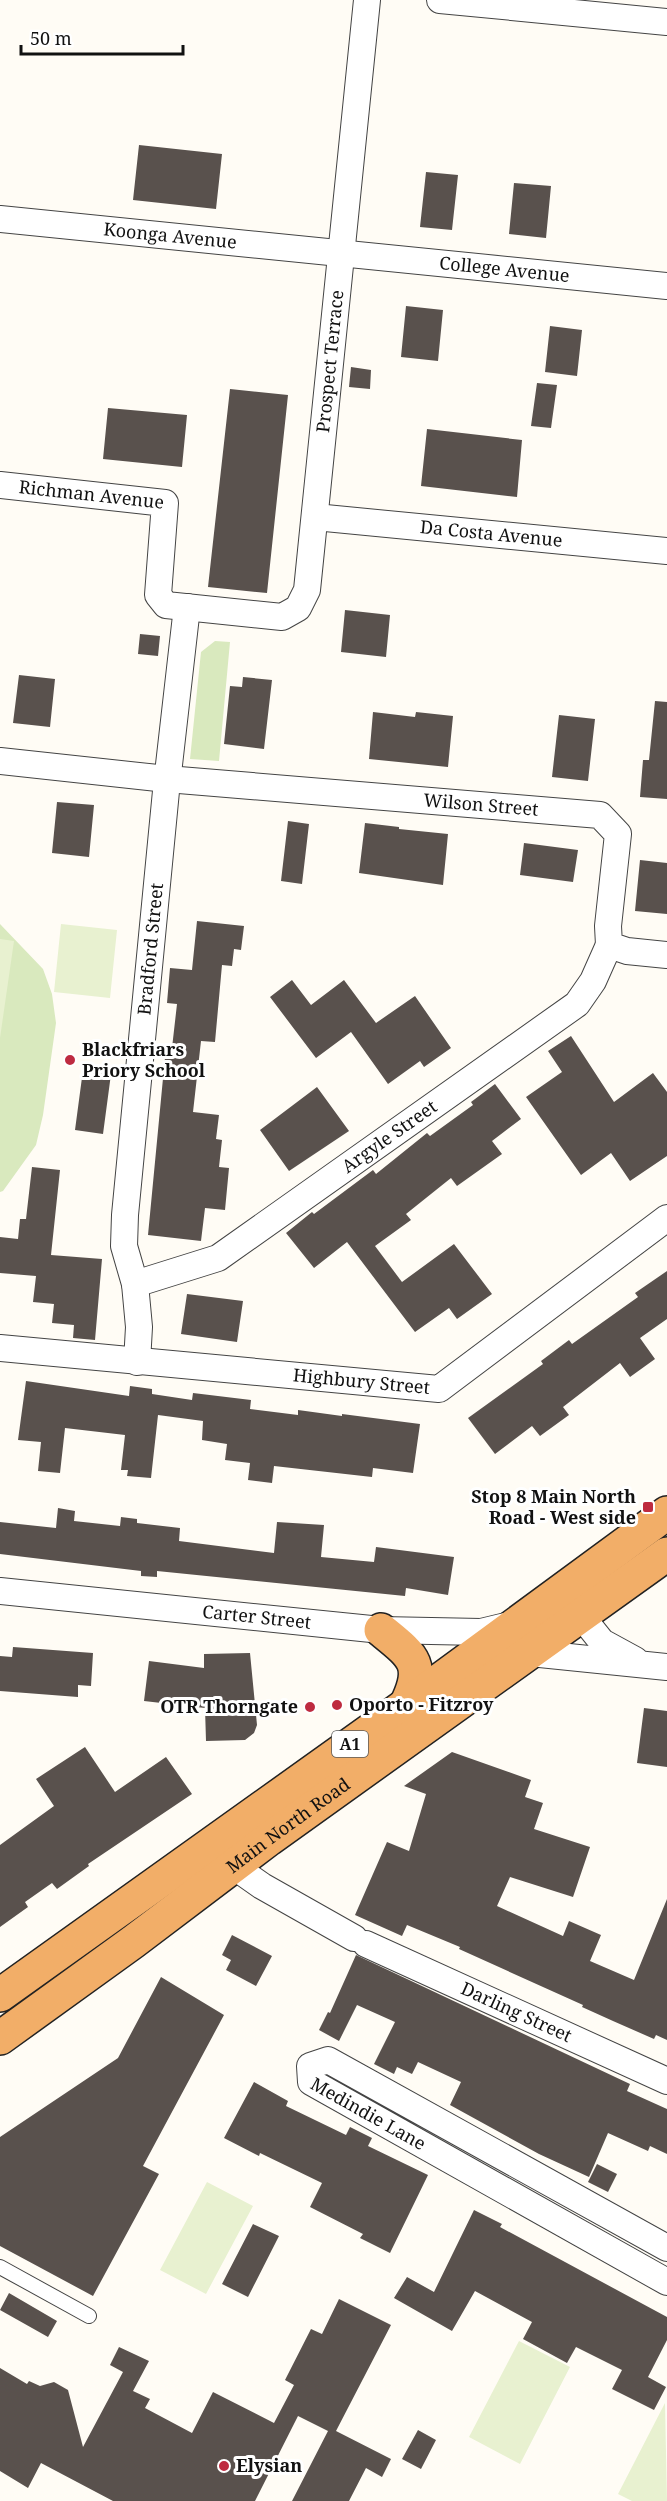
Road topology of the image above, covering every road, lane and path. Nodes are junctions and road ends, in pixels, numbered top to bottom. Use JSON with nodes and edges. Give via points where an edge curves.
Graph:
{"nodes":[{"id":1,"x":367,"y":0,"type":"edge"},
{"id":2,"x":440,"y":0,"type":"edge"},
{"id":3,"x":667,"y":22,"type":"edge"},
{"id":4,"x":0,"y":219,"type":"edge"},
{"id":5,"x":341,"y":254,"type":"junction"},
{"id":6,"x":667,"y":286,"type":"edge"},
{"id":7,"x":0,"y":485,"type":"edge"},
{"id":8,"x":315,"y":518,"type":"junction"},
{"id":9,"x":667,"y":551,"type":"edge"},
{"id":10,"x":187,"y":607,"type":"junction"},
{"id":11,"x":0,"y":761,"type":"edge"},
{"id":12,"x":167,"y":779,"type":"junction"},
{"id":13,"x":609,"y":945,"type":"junction"},
{"id":14,"x":667,"y":955,"type":"edge"},
{"id":15,"x":667,"y":1218,"type":"edge"},
{"id":16,"x":135,"y":1284,"type":"junction"},
{"id":17,"x":0,"y":1348,"type":"edge"},
{"id":18,"x":137,"y":1362,"type":"junction"},
{"id":19,"x":667,"y":1513,"type":"edge"},
{"id":20,"x":667,"y":1554,"type":"edge"},
{"id":21,"x":561,"y":1590,"type":"junction"},
{"id":22,"x":0,"y":1591,"type":"edge"},
{"id":23,"x":581,"y":1617,"type":"junction"},
{"id":24,"x":513,"y":1625,"type":"junction"},
{"id":25,"x":381,"y":1630,"type":"junction"},
{"id":26,"x":530,"y":1653,"type":"junction"},
{"id":27,"x":655,"y":1666,"type":"edge"},
{"id":28,"x":406,"y":1705,"type":"junction"},
{"id":29,"x":213,"y":1842,"type":"junction"},
{"id":30,"x":235,"y":1867,"type":"junction"},
{"id":31,"x":0,"y":1995,"type":"edge"},
{"id":32,"x":0,"y":2038,"type":"edge"},
{"id":33,"x":667,"y":2081,"type":"edge"},
{"id":34,"x":667,"y":2248,"type":"edge"},
{"id":35,"x":0,"y":2267,"type":"edge"},
{"id":36,"x":667,"y":2282,"type":"edge"},
{"id":37,"x":89,"y":2316,"type":"dead end"}],
"edges":[{"from":1,"to":5,"type":"street","name":"Prospect Terrace"},
{"from":2,"to":3,"type":"street"},
{"from":4,"to":5,"type":"street","name":"Koonga Avenue"},
{"from":5,"to":6,"type":"street","name":"College Avenue"},
{"from":5,"to":8,"type":"street","name":"Prospect Terrace"},
{"from":7,"to":10,"type":"street","name":"Richman Avenue","via":[[165,503],[158,595],[166,605]]},
{"from":8,"to":9,"type":"street","name":"Da Costa Avenue"},
{"from":8,"to":10,"type":"street","name":"Prospect Terrace","via":[[307,590],[298,608],[282,617]]},
{"from":10,"to":12,"type":"street","name":"Bradford Street"},
{"from":11,"to":12,"type":"street","name":"Wilson Street"},
{"from":12,"to":13,"type":"street","name":"Wilson Street","via":[[600,814],[618,834]]},
{"from":12,"to":16,"type":"street","name":"Bradford Street","via":[[125,1215],[124,1246]]},
{"from":13,"to":14,"type":"street"},
{"from":13,"to":16,"type":"street","name":"Argyle Street","via":[[578,1004],[218,1258]]},
{"from":15,"to":18,"type":"street","name":"Highbury Street","via":[[440,1389]]},
{"from":16,"to":18,"type":"street","name":"Bradford Street"},
{"from":17,"to":18,"type":"street","name":"Highbury Street"},
{"from":19,"to":21,"type":"highway","name":"Main North Road","number":"A1"},
{"from":20,"to":23,"type":"highway","name":"Main North Road","number":"A1"},
{"from":21,"to":23,"type":"street"},
{"from":21,"to":24,"type":"highway","name":"Main North Road","number":"A1"},
{"from":22,"to":25,"type":"street","name":"Carter Street"},
{"from":23,"to":26,"type":"highway","name":"Main North Road","number":"A1"},
{"from":23,"to":27,"type":"street","via":[[602,1642]]},
{"from":24,"to":25,"type":"street","name":"Carter Street","via":[[481,1632]]},
{"from":24,"to":28,"type":"highway","name":"Main North Road","number":"A1"},
{"from":25,"to":28,"type":"highway","via":[[406,1650],[415,1663],[416,1685]]},
{"from":26,"to":27,"type":"street"},
{"from":26,"to":30,"type":"highway","name":"Main North Road","number":"A1"},
{"from":28,"to":29,"type":"highway","name":"Main North Road","number":"A1"},
{"from":29,"to":30,"type":"highway"},
{"from":29,"to":31,"type":"highway","name":"Main North Road","number":"A1"},
{"from":30,"to":32,"type":"highway","name":"Main North Road","number":"A1"},
{"from":30,"to":33,"type":"street","name":"Darling Street","via":[[360,1941]]},
{"from":34,"to":36,"type":"street","name":"Medindie Lane","via":[[328,2060],[310,2066],[311,2082]]},
{"from":35,"to":37,"type":"lane"}]}
